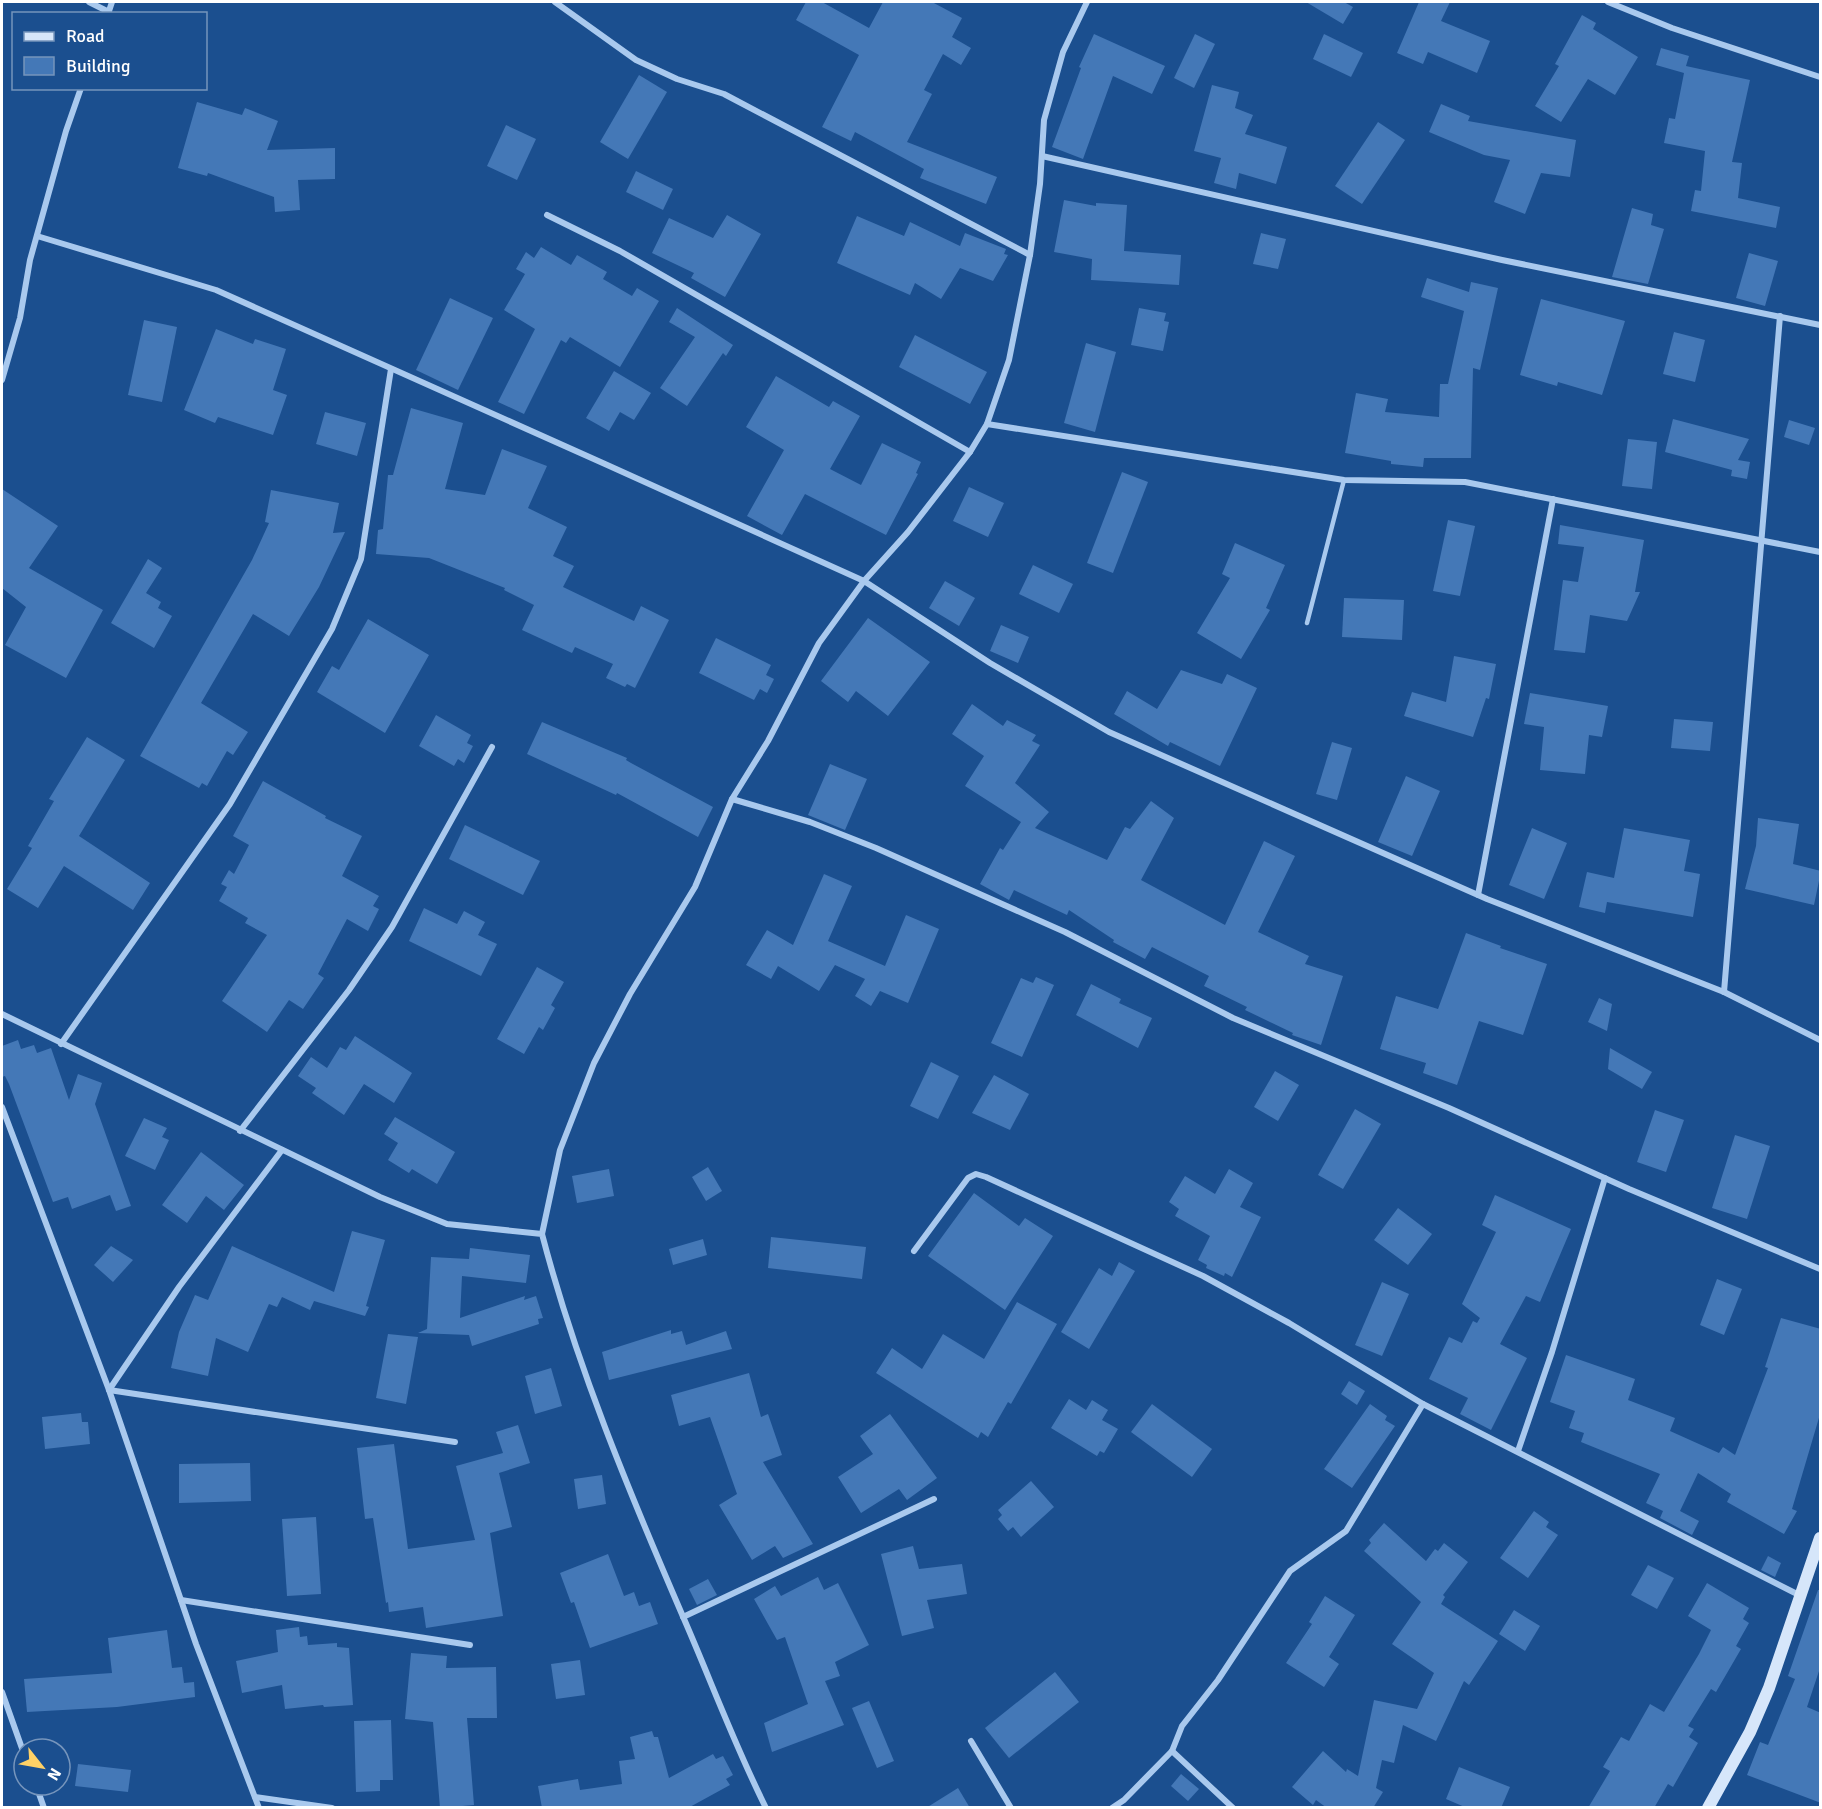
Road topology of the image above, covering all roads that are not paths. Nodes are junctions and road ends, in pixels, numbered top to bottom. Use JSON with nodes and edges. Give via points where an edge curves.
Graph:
{"nodes":[{"id":1,"x":89,"y":2,"type":"edge"},
{"id":2,"x":555,"y":2,"type":"edge"},
{"id":3,"x":1087,"y":2,"type":"edge"},
{"id":4,"x":1608,"y":2,"type":"edge"},
{"id":5,"x":107,"y":12,"type":"edge"},
{"id":6,"x":1821,"y":77,"type":"edge"},
{"id":7,"x":80,"y":90,"type":"edge"},
{"id":8,"x":1042,"y":156,"type":"junction"},
{"id":9,"x":547,"y":215,"type":"dead end"},
{"id":10,"x":37,"y":236,"type":"junction"},
{"id":11,"x":1030,"y":255,"type":"junction"},
{"id":12,"x":1780,"y":316,"type":"junction"},
{"id":13,"x":1821,"y":325,"type":"edge"},
{"id":14,"x":392,"y":369,"type":"junction"},
{"id":15,"x":2,"y":380,"type":"edge"},
{"id":16,"x":987,"y":424,"type":"junction"},
{"id":17,"x":970,"y":452,"type":"junction"},
{"id":18,"x":1344,"y":480,"type":"junction"},
{"id":19,"x":1553,"y":499,"type":"junction"},
{"id":20,"x":1763,"y":540,"type":"junction"},
{"id":21,"x":1821,"y":552,"type":"edge"},
{"id":22,"x":864,"y":581,"type":"junction"},
{"id":23,"x":1307,"y":623,"type":"dead end"},
{"id":24,"x":492,"y":747,"type":"dead end"},
{"id":25,"x":732,"y":799,"type":"junction"},
{"id":26,"x":1478,"y":895,"type":"junction"},
{"id":27,"x":1724,"y":992,"type":"junction"},
{"id":28,"x":2,"y":1014,"type":"edge"},
{"id":29,"x":1821,"y":1040,"type":"edge"},
{"id":30,"x":61,"y":1044,"type":"junction"},
{"id":31,"x":2,"y":1107,"type":"edge"},
{"id":32,"x":240,"y":1131,"type":"junction"},
{"id":33,"x":282,"y":1150,"type":"junction"},
{"id":34,"x":1605,"y":1178,"type":"junction"},
{"id":35,"x":542,"y":1234,"type":"junction"},
{"id":36,"x":914,"y":1251,"type":"dead end"},
{"id":37,"x":1821,"y":1269,"type":"edge"},
{"id":38,"x":109,"y":1390,"type":"junction"},
{"id":39,"x":1423,"y":1404,"type":"junction"},
{"id":40,"x":455,"y":1442,"type":"dead end"},
{"id":41,"x":1518,"y":1451,"type":"junction"},
{"id":42,"x":934,"y":1500,"type":"dead end"},
{"id":43,"x":1821,"y":1538,"type":"edge"},
{"id":44,"x":1802,"y":1596,"type":"junction"},
{"id":45,"x":181,"y":1600,"type":"junction"},
{"id":46,"x":683,"y":1617,"type":"junction"},
{"id":47,"x":470,"y":1646,"type":"dead end"},
{"id":48,"x":2,"y":1692,"type":"edge"},
{"id":49,"x":18,"y":1737,"type":"edge"},
{"id":50,"x":971,"y":1742,"type":"dead end"},
{"id":51,"x":1172,"y":1751,"type":"junction"},
{"id":52,"x":255,"y":1797,"type":"junction"},
{"id":53,"x":259,"y":1808,"type":"edge"},
{"id":54,"x":332,"y":1808,"type":"edge"},
{"id":55,"x":766,"y":1808,"type":"edge"},
{"id":56,"x":1011,"y":1808,"type":"edge"},
{"id":57,"x":1112,"y":1808,"type":"edge"},
{"id":58,"x":1233,"y":1808,"type":"edge"},
{"id":59,"x":1708,"y":1808,"type":"edge"}],
"edges":[{"from":1,"to":5,"type":"street"},
{"from":2,"to":11,"type":"street","via":[[636,60],[724,94]]},
{"from":3,"to":8,"type":"street","via":[[1059,63],[1044,120]]},
{"from":4,"to":6,"type":"street","via":[[1672,28]]},
{"from":7,"to":10,"type":"street"},
{"from":8,"to":11,"type":"street"},
{"from":8,"to":12,"type":"street","via":[[1502,260]]},
{"from":9,"to":17,"type":"street","via":[[620,251]]},
{"from":10,"to":14,"type":"street","via":[[216,290]]},
{"from":10,"to":15,"type":"street"},
{"from":11,"to":16,"type":"street","via":[[1009,360]]},
{"from":12,"to":13,"type":"street"},
{"from":12,"to":20,"type":"street"},
{"from":14,"to":22,"type":"street"},
{"from":14,"to":30,"type":"street","via":[[361,559],[332,629],[230,804]]},
{"from":16,"to":17,"type":"street"},
{"from":16,"to":18,"type":"street"},
{"from":17,"to":22,"type":"street"},
{"from":18,"to":19,"type":"street","via":[[1465,482]]},
{"from":18,"to":23,"type":"lane"},
{"from":19,"to":20,"type":"street"},
{"from":19,"to":26,"type":"street"},
{"from":20,"to":21,"type":"street"},
{"from":20,"to":27,"type":"street"},
{"from":22,"to":25,"type":"street","via":[[819,643],[768,741]]},
{"from":22,"to":26,"type":"street","via":[[990,663],[1109,732]]},
{"from":24,"to":32,"type":"street","via":[[392,927],[350,990]]},
{"from":25,"to":34,"type":"street","via":[[810,822],[876,848],[1065,932],[1233,1018]]},
{"from":25,"to":35,"type":"street","via":[[695,887],[630,994],[594,1063],[560,1150]]},
{"from":26,"to":27,"type":"street"},
{"from":27,"to":29,"type":"street"},
{"from":28,"to":30,"type":"street"},
{"from":30,"to":32,"type":"street"},
{"from":31,"to":38,"type":"street"},
{"from":32,"to":33,"type":"street"},
{"from":33,"to":35,"type":"street","via":[[447,1224]]},
{"from":33,"to":38,"type":"street","via":[[179,1287]]},
{"from":34,"to":37,"type":"street"},
{"from":34,"to":41,"type":"street"},
{"from":35,"to":46,"type":"street","via":[[570,1327],[624,1478]]},
{"from":36,"to":39,"type":"street","via":[[968,1178],[976,1174],[986,1177],[1203,1276]]},
{"from":38,"to":40,"type":"street"},
{"from":38,"to":45,"type":"street"},
{"from":39,"to":41,"type":"street"},
{"from":39,"to":51,"type":"street","via":[[1346,1531],[1290,1571],[1218,1680],[1182,1726]]},
{"from":41,"to":44,"type":"street"},
{"from":42,"to":46,"type":"street"},
{"from":43,"to":44,"type":"street"},
{"from":44,"to":59,"type":"street","via":[[1750,1732]]},
{"from":45,"to":47,"type":"street"},
{"from":45,"to":52,"type":"street"},
{"from":46,"to":55,"type":"street"},
{"from":48,"to":49,"type":"street"},
{"from":50,"to":56,"type":"street"},
{"from":51,"to":57,"type":"street"},
{"from":51,"to":58,"type":"street"},
{"from":52,"to":53,"type":"street"},
{"from":52,"to":54,"type":"street"}]}
